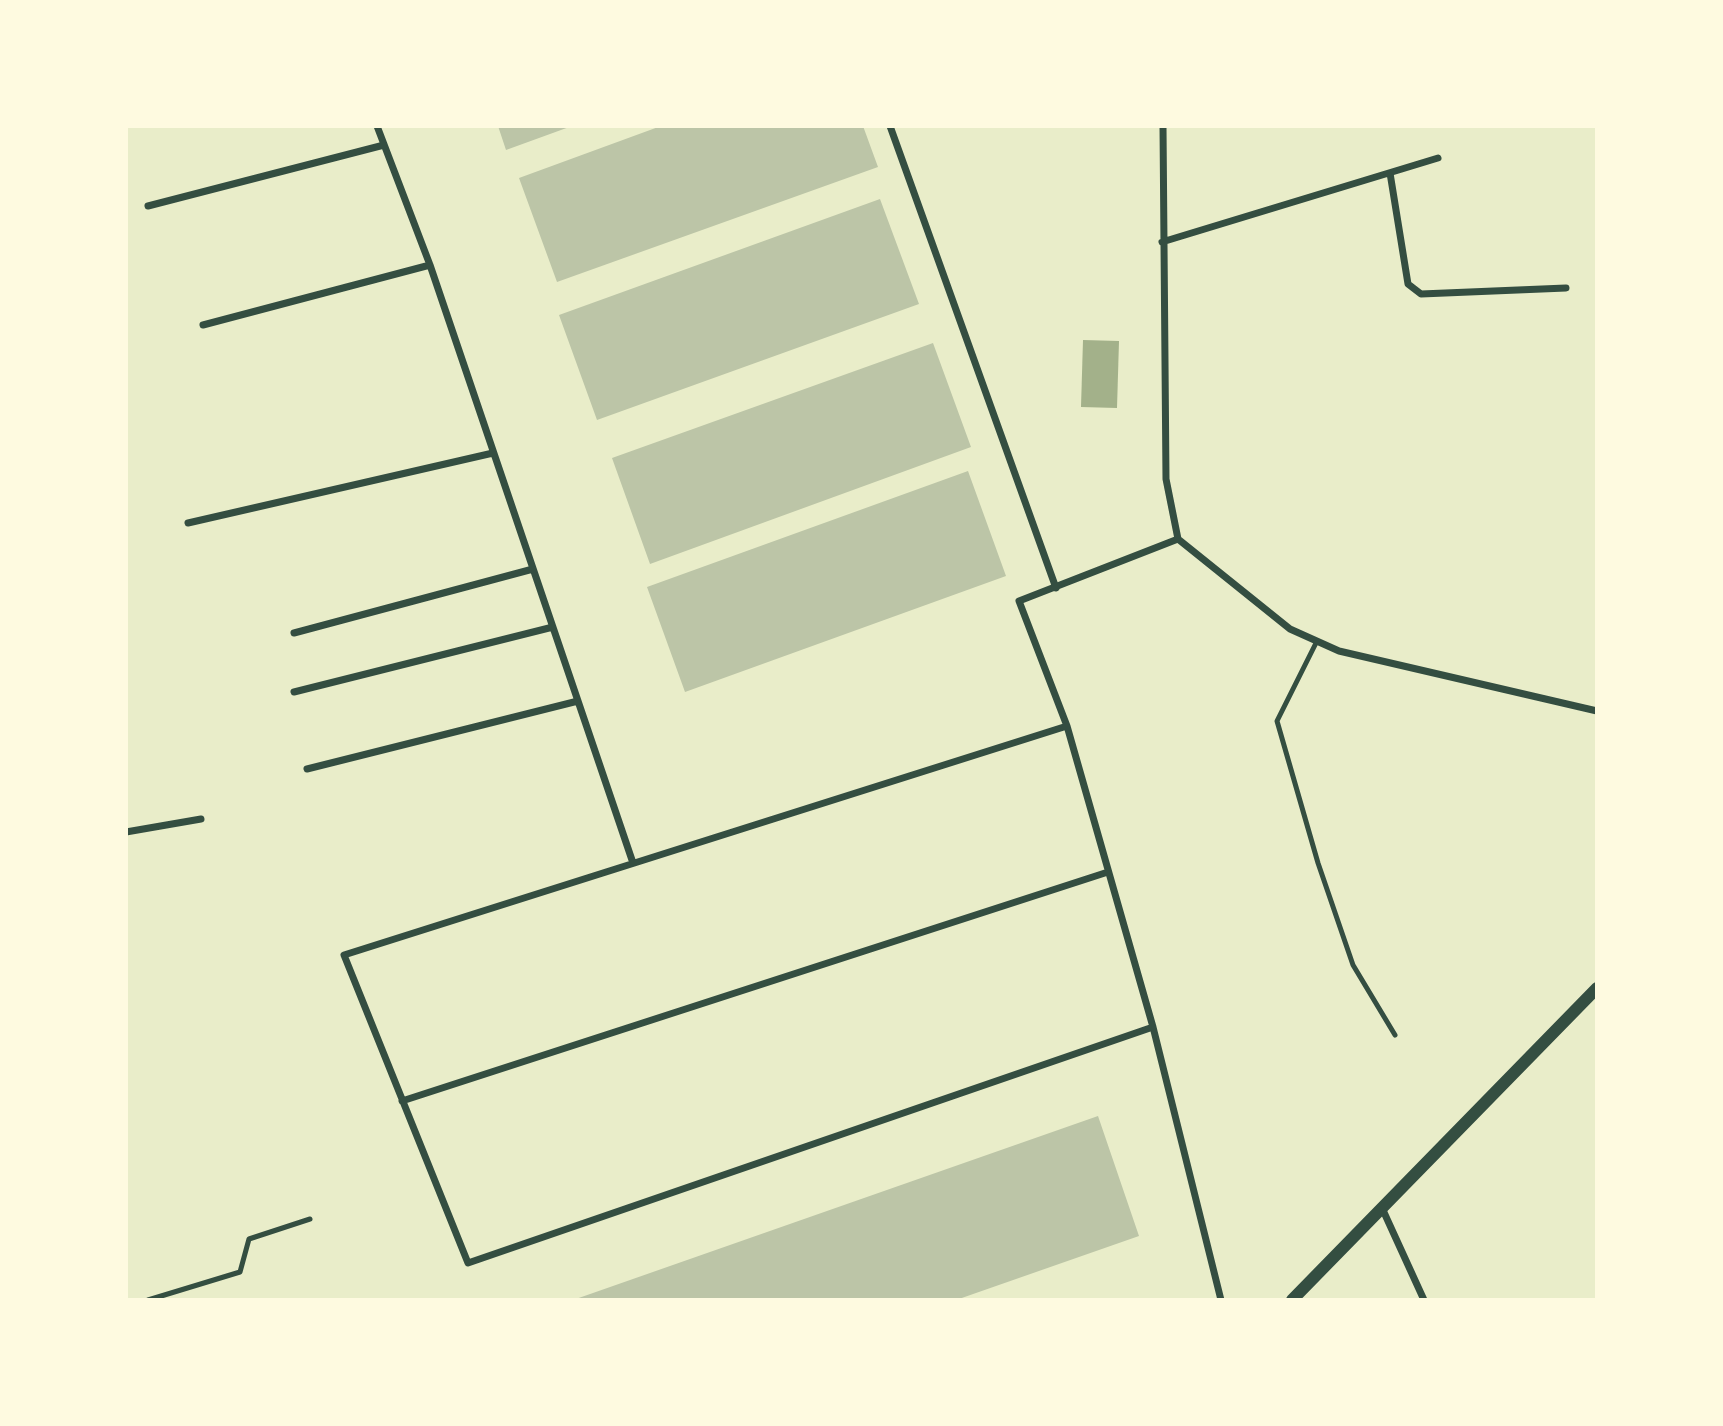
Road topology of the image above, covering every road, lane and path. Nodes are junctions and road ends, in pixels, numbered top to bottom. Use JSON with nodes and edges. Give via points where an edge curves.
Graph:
{"nodes":[{"id":1,"x":377,"y":126,"type":"edge"},
{"id":2,"x":890,"y":126,"type":"edge"},
{"id":3,"x":1163,"y":126,"type":"edge"},
{"id":4,"x":384,"y":145,"type":"junction"},
{"id":5,"x":1438,"y":158,"type":"dead end"},
{"id":6,"x":1390,"y":173,"type":"junction"},
{"id":7,"x":148,"y":206,"type":"dead end"},
{"id":8,"x":1162,"y":242,"type":"junction"},
{"id":9,"x":430,"y":265,"type":"junction"},
{"id":10,"x":1566,"y":288,"type":"dead end"},
{"id":11,"x":203,"y":325,"type":"dead end"},
{"id":12,"x":494,"y":453,"type":"junction"},
{"id":13,"x":188,"y":523,"type":"dead end"},
{"id":14,"x":1178,"y":540,"type":"junction"},
{"id":15,"x":533,"y":569,"type":"junction"},
{"id":16,"x":1056,"y":588,"type":"junction"},
{"id":17,"x":553,"y":627,"type":"junction"},
{"id":18,"x":294,"y":634,"type":"dead end"},
{"id":19,"x":1317,"y":641,"type":"junction"},
{"id":20,"x":294,"y":692,"type":"dead end"},
{"id":21,"x":578,"y":701,"type":"junction"},
{"id":22,"x":1597,"y":711,"type":"edge"},
{"id":23,"x":1067,"y":726,"type":"junction"},
{"id":24,"x":307,"y":769,"type":"dead end"},
{"id":25,"x":201,"y":819,"type":"dead end"},
{"id":26,"x":126,"y":832,"type":"edge"},
{"id":27,"x":633,"y":863,"type":"junction"},
{"id":28,"x":1108,"y":872,"type":"junction"},
{"id":29,"x":1597,"y":988,"type":"edge"},
{"id":30,"x":1153,"y":1027,"type":"junction"},
{"id":31,"x":1395,"y":1035,"type":"dead end"},
{"id":32,"x":402,"y":1101,"type":"junction"},
{"id":33,"x":1382,"y":1208,"type":"junction"},
{"id":34,"x":310,"y":1219,"type":"dead end"},
{"id":35,"x":148,"y":1300,"type":"edge"},
{"id":36,"x":1222,"y":1300,"type":"edge"},
{"id":37,"x":1292,"y":1300,"type":"edge"},
{"id":38,"x":1424,"y":1300,"type":"edge"}],
"edges":[{"from":1,"to":4,"type":"street"},
{"from":2,"to":16,"type":"street"},
{"from":3,"to":8,"type":"street"},
{"from":4,"to":7,"type":"street"},
{"from":4,"to":9,"type":"street"},
{"from":5,"to":6,"type":"street"},
{"from":6,"to":8,"type":"street"},
{"from":6,"to":10,"type":"street","via":[[1408,284],[1420,295]]},
{"from":8,"to":14,"type":"street","via":[[1166,479]]},
{"from":9,"to":11,"type":"street"},
{"from":9,"to":12,"type":"street"},
{"from":12,"to":13,"type":"street"},
{"from":12,"to":15,"type":"street"},
{"from":14,"to":16,"type":"street"},
{"from":14,"to":19,"type":"street","via":[[1290,629]]},
{"from":15,"to":17,"type":"street"},
{"from":15,"to":18,"type":"street"},
{"from":16,"to":23,"type":"street","via":[[1019,601]]},
{"from":17,"to":20,"type":"street"},
{"from":17,"to":21,"type":"street"},
{"from":19,"to":22,"type":"street","via":[[1339,651]]},
{"from":19,"to":31,"type":"lane","via":[[1277,721],[1353,965]]},
{"from":21,"to":24,"type":"street"},
{"from":21,"to":27,"type":"street"},
{"from":23,"to":27,"type":"street"},
{"from":23,"to":28,"type":"street"},
{"from":25,"to":26,"type":"street"},
{"from":27,"to":32,"type":"street","via":[[344,955]]},
{"from":28,"to":30,"type":"street"},
{"from":28,"to":32,"type":"street"},
{"from":29,"to":33,"type":"street"},
{"from":30,"to":32,"type":"street","via":[[468,1263]]},
{"from":30,"to":36,"type":"street"},
{"from":33,"to":37,"type":"street"},
{"from":33,"to":38,"type":"street"},
{"from":34,"to":35,"type":"lane","via":[[248,1239],[240,1272]]}]}
